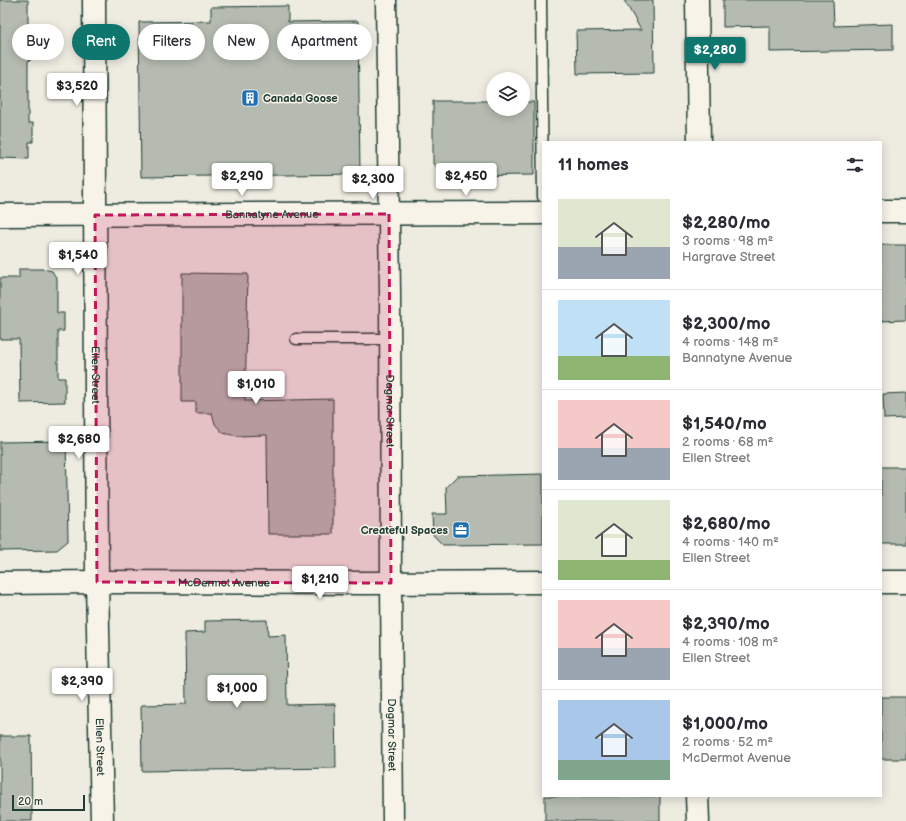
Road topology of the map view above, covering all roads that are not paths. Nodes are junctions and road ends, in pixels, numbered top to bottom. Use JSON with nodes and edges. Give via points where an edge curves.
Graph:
{"nodes":[{"id":1,"x":94,"y":0,"type":"edge"},
{"id":2,"x":386,"y":0,"type":"edge"},
{"id":3,"x":541,"y":0,"type":"edge"},
{"id":4,"x":697,"y":0,"type":"edge"},
{"id":5,"x":542,"y":141,"type":"edge"},
{"id":6,"x":699,"y":141,"type":"edge"},
{"id":7,"x":882,"y":211,"type":"edge"},
{"id":8,"x":906,"y":211,"type":"edge"},
{"id":9,"x":542,"y":213,"type":"edge"},
{"id":10,"x":389,"y":214,"type":"junction"},
{"id":11,"x":95,"y":215,"type":"junction"},
{"id":12,"x":0,"y":216,"type":"edge"},
{"id":13,"x":296,"y":339,"type":"dead end"},
{"id":14,"x":390,"y":339,"type":"junction"},
{"id":15,"x":97,"y":582,"type":"junction"},
{"id":16,"x":542,"y":582,"type":"edge"},
{"id":17,"x":882,"y":582,"type":"edge"},
{"id":18,"x":906,"y":582,"type":"edge"},
{"id":19,"x":0,"y":583,"type":"edge"},
{"id":20,"x":391,"y":583,"type":"junction"},
{"id":21,"x":698,"y":797,"type":"edge"},
{"id":22,"x":102,"y":821,"type":"edge"},
{"id":23,"x":393,"y":821,"type":"edge"},
{"id":24,"x":698,"y":821,"type":"edge"}],
"edges":[{"from":1,"to":11,"type":"street","name":"Ellen Street"},
{"from":2,"to":10,"type":"street","name":"Dagmar Street"},
{"from":3,"to":5,"type":"lane"},
{"from":4,"to":6,"type":"street"},
{"from":7,"to":8,"type":"street"},
{"from":9,"to":10,"type":"street","name":"Bannatyne Avenue"},
{"from":10,"to":11,"type":"street","name":"Bannatyne Avenue"},
{"from":10,"to":14,"type":"street","name":"Dagmar Street"},
{"from":11,"to":12,"type":"street","name":"Bannatyne Avenue"},
{"from":11,"to":15,"type":"street","name":"Ellen Street"},
{"from":13,"to":14,"type":"lane"},
{"from":14,"to":20,"type":"street","name":"Dagmar Street"},
{"from":15,"to":19,"type":"street","name":"McDermot Avenue"},
{"from":15,"to":20,"type":"street","name":"McDermot Avenue"},
{"from":15,"to":22,"type":"street","name":"Ellen Street"},
{"from":16,"to":20,"type":"street","name":"McDermot Avenue"},
{"from":17,"to":18,"type":"street"},
{"from":20,"to":23,"type":"street","name":"Dagmar Street"},
{"from":21,"to":24,"type":"street"}]}
